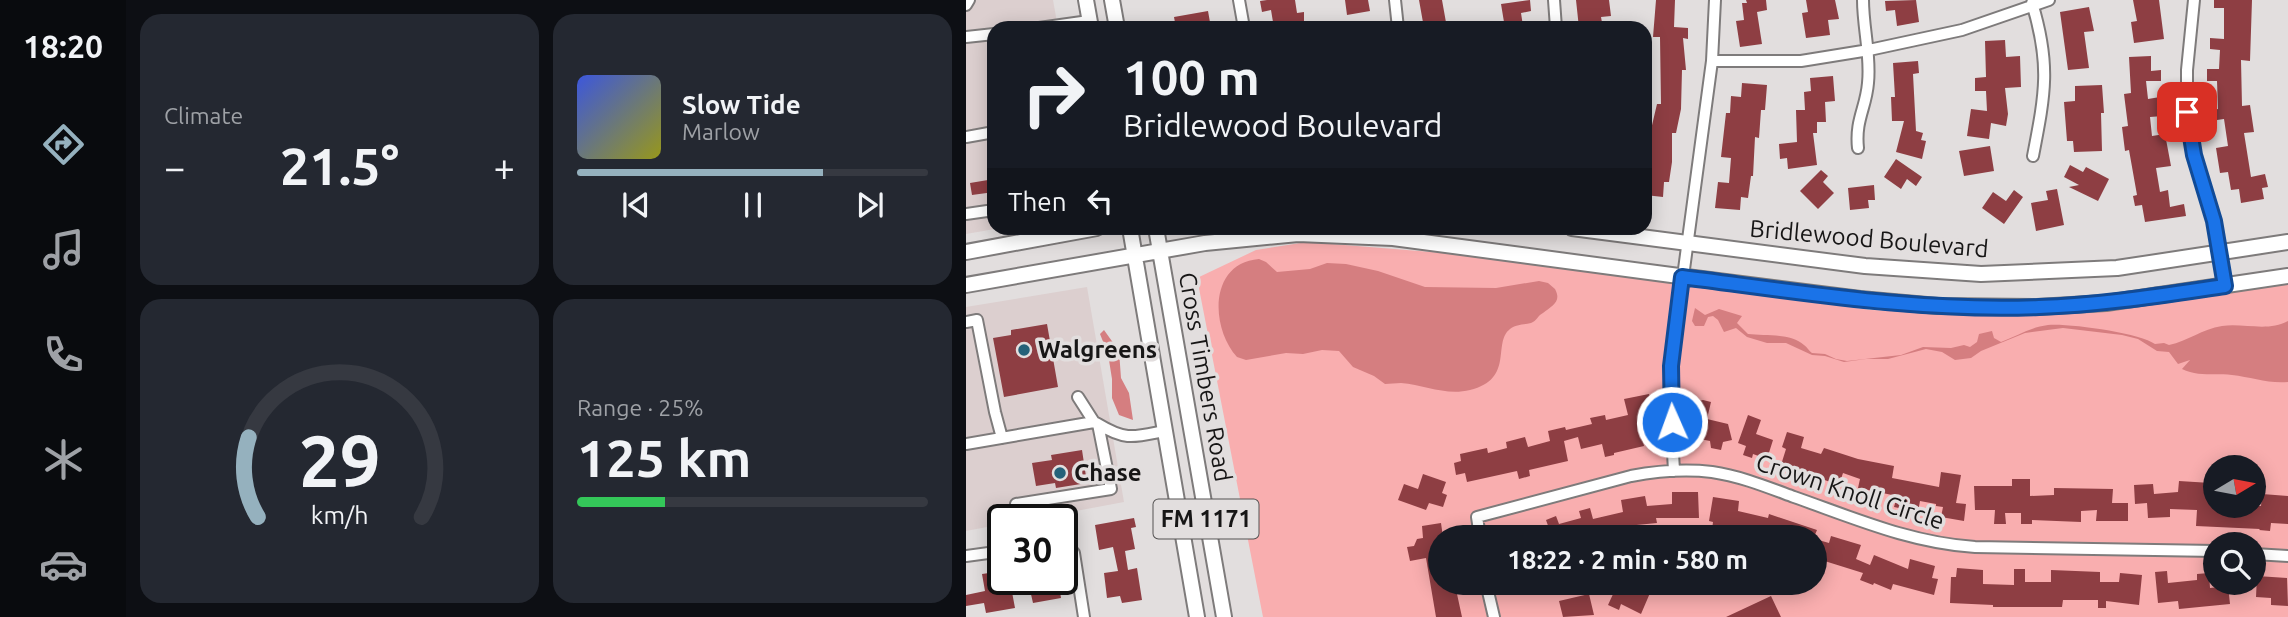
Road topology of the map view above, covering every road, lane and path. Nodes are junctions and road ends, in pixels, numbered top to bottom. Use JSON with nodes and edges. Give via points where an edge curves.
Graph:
{"nodes":[{"id":1,"x":969,"y":0,"type":"edge"},
{"id":2,"x":1086,"y":0,"type":"edge"},
{"id":3,"x":1112,"y":0,"type":"edge"},
{"id":4,"x":1239,"y":0,"type":"edge"},
{"id":5,"x":1395,"y":0,"type":"edge"},
{"id":6,"x":1554,"y":0,"type":"edge"},
{"id":7,"x":1715,"y":0,"type":"edge"},
{"id":8,"x":1863,"y":0,"type":"edge"},
{"id":9,"x":2049,"y":0,"type":"edge"},
{"id":10,"x":2193,"y":0,"type":"edge"},
{"id":11,"x":2032,"y":3,"type":"edge"},
{"id":12,"x":966,"y":5,"type":"edge"},
{"id":13,"x":1089,"y":21,"type":"edge"},
{"id":14,"x":1116,"y":21,"type":"edge"},
{"id":15,"x":1243,"y":21,"type":"edge"},
{"id":16,"x":1397,"y":21,"type":"edge"},
{"id":17,"x":1556,"y":21,"type":"edge"},
{"id":18,"x":987,"y":35,"type":"edge"},
{"id":19,"x":966,"y":37,"type":"edge"},
{"id":20,"x":1869,"y":50,"type":"junction"},
{"id":21,"x":1712,"y":61,"type":"junction"},
{"id":22,"x":987,"y":133,"type":"edge"},
{"id":23,"x":966,"y":137,"type":"edge"},
{"id":24,"x":1858,"y":148,"type":"dead end"},
{"id":25,"x":2033,"y":156,"type":"dead end"},
{"id":26,"x":987,"y":210,"type":"edge"},
{"id":27,"x":966,"y":214,"type":"edge"},
{"id":28,"x":1059,"y":235,"type":"edge"},
{"id":29,"x":1130,"y":235,"type":"edge"},
{"id":30,"x":1157,"y":235,"type":"edge"},
{"id":31,"x":1626,"y":235,"type":"edge"},
{"id":32,"x":2288,"y":242,"type":"edge"},
{"id":33,"x":1687,"y":243,"type":"junction"},
{"id":34,"x":1160,"y":251,"type":"junction"},
{"id":35,"x":966,"y":252,"type":"edge"},
{"id":36,"x":2220,"y":253,"type":"junction"},
{"id":37,"x":1134,"y":255,"type":"junction"},
{"id":38,"x":2288,"y":276,"type":"edge"},
{"id":39,"x":1682,"y":277,"type":"junction"},
{"id":40,"x":966,"y":285,"type":"edge"},
{"id":41,"x":2225,"y":286,"type":"junction"},
{"id":42,"x":966,"y":322,"type":"edge"},
{"id":43,"x":1078,"y":397,"type":"dead end"},
{"id":44,"x":1096,"y":423,"type":"junction"},
{"id":45,"x":1164,"y":431,"type":"junction"},
{"id":46,"x":1003,"y":438,"type":"junction"},
{"id":47,"x":966,"y":444,"type":"edge"},
{"id":48,"x":1674,"y":471,"type":"junction"},
{"id":49,"x":1016,"y":504,"type":"dead end"},
{"id":50,"x":1478,"y":525,"type":"edge"},
{"id":51,"x":2203,"y":551,"type":"edge"},
{"id":52,"x":987,"y":553,"type":"edge"},
{"id":53,"x":2266,"y":555,"type":"edge"},
{"id":54,"x":966,"y":556,"type":"edge"},
{"id":55,"x":2288,"y":556,"type":"edge"},
{"id":56,"x":1078,"y":579,"type":"edge"},
{"id":57,"x":1489,"y":595,"type":"edge"},
{"id":58,"x":1084,"y":617,"type":"edge"},
{"id":59,"x":1197,"y":617,"type":"edge"},
{"id":60,"x":1224,"y":617,"type":"edge"},
{"id":61,"x":1494,"y":617,"type":"edge"}],
"edges":[{"from":1,"to":12,"type":"street"},
{"from":2,"to":13,"type":"main road"},
{"from":3,"to":14,"type":"main road"},
{"from":4,"to":15,"type":"street"},
{"from":5,"to":16,"type":"street"},
{"from":6,"to":17,"type":"street"},
{"from":7,"to":21,"type":"street"},
{"from":8,"to":20,"type":"street"},
{"from":9,"to":11,"type":"street"},
{"from":10,"to":36,"type":"street","via":[[2187,112]]},
{"from":11,"to":20,"type":"street","via":[[1962,30]]},
{"from":11,"to":25,"type":"street","via":[[2046,76]]},
{"from":18,"to":19,"type":"street"},
{"from":20,"to":21,"type":"street","via":[[1801,61]]},
{"from":20,"to":24,"type":"street","via":[[1868,85],[1856,132]]},
{"from":21,"to":33,"type":"street"},
{"from":22,"to":23,"type":"street"},
{"from":26,"to":27,"type":"street"},
{"from":28,"to":35,"type":"main road"},
{"from":29,"to":37,"type":"main road","name":"Cross Timbers Road","number":"FM 1171"},
{"from":30,"to":34,"type":"main road","name":"Cross Timbers Road","number":"FM 1171"},
{"from":31,"to":33,"type":"main road","name":"Bridlewood Boulevard"},
{"from":32,"to":36,"type":"main road","name":"Bridlewood Boulevard"},
{"from":33,"to":36,"type":"main road","name":"Bridlewood Boulevard","via":[[1866,266],[1981,274],[2087,270]]},
{"from":33,"to":39,"type":"street"},
{"from":34,"to":37,"type":"main road"},
{"from":34,"to":39,"type":"main road","via":[[1273,235],[1353,235]]},
{"from":34,"to":60,"type":"main road","name":"Cross Timbers Road","number":"FM 1171"},
{"from":36,"to":41,"type":"street"},
{"from":37,"to":40,"type":"main road"},
{"from":37,"to":45,"type":"main road","name":"Cross Timbers Road","number":"FM 1171"},
{"from":38,"to":41,"type":"main road"},
{"from":39,"to":41,"type":"main road","via":[[1892,303],[2000,307],[2106,303]]},
{"from":39,"to":48,"type":"street","via":[[1671,366]]},
{"from":42,"to":46,"type":"street","via":[[977,320]]},
{"from":43,"to":44,"type":"street"},
{"from":44,"to":45,"type":"street","via":[[1117,435],[1133,437]]},
{"from":44,"to":46,"type":"street"},
{"from":44,"to":49,"type":"street","via":[[1111,489]]},
{"from":45,"to":59,"type":"main road","name":"Cross Timbers Road","number":"FM 1171"},
{"from":46,"to":47,"type":"street"},
{"from":48,"to":50,"type":"street","name":"Crown Knoll Circle","via":[[1631,476],[1477,517]]},
{"from":48,"to":51,"type":"street","name":"Crown Knoll Circle","via":[[1728,475],[1891,532],[1941,544]]},
{"from":52,"to":54,"type":"street"},
{"from":53,"to":55,"type":"street"},
{"from":56,"to":58,"type":"street"},
{"from":57,"to":61,"type":"street"}]}
